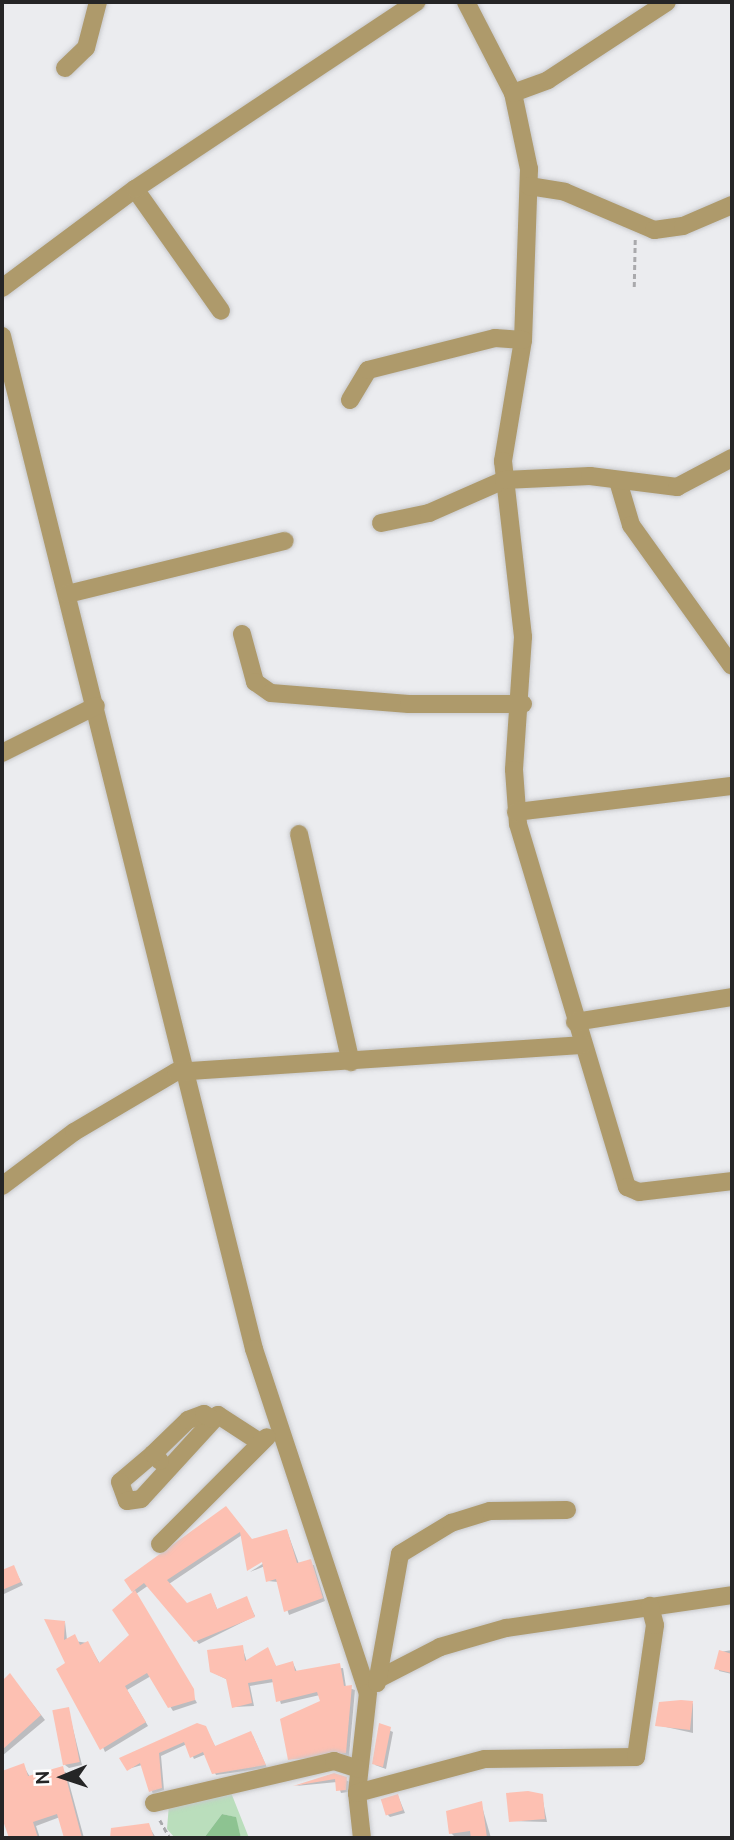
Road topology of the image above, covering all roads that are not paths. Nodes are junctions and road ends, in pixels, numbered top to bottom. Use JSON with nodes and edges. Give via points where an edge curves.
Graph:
{"nodes":[{"id":1,"x":98,"y":2,"type":"edge"},
{"id":2,"x":416,"y":2,"type":"edge"},
{"id":3,"x":466,"y":2,"type":"edge"},
{"id":4,"x":667,"y":2,"type":"edge"},
{"id":5,"x":65,"y":68,"type":"dead end"},
{"id":6,"x":513,"y":93,"type":"junction"},
{"id":7,"x":530,"y":186,"type":"junction"},
{"id":8,"x":135,"y":189,"type":"junction"},
{"id":9,"x":732,"y":205,"type":"edge"},
{"id":10,"x":2,"y":288,"type":"edge"},
{"id":11,"x":221,"y":312,"type":"dead end"},
{"id":12,"x":2,"y":335,"type":"edge"},
{"id":13,"x":523,"y":340,"type":"junction"},
{"id":14,"x":350,"y":400,"type":"dead end"},
{"id":15,"x":732,"y":458,"type":"edge"},
{"id":16,"x":504,"y":480,"type":"junction"},
{"id":17,"x":618,"y":481,"type":"junction"},
{"id":18,"x":381,"y":523,"type":"dead end"},
{"id":19,"x":285,"y":541,"type":"dead end"},
{"id":20,"x":67,"y":594,"type":"junction"},
{"id":21,"x":242,"y":634,"type":"dead end"},
{"id":22,"x":732,"y":666,"type":"edge"},
{"id":23,"x":523,"y":704,"type":"junction"},
{"id":24,"x":96,"y":706,"type":"junction"},
{"id":25,"x":2,"y":753,"type":"edge"},
{"id":26,"x":732,"y":786,"type":"edge"},
{"id":27,"x":516,"y":812,"type":"junction"},
{"id":28,"x":299,"y":834,"type":"dead end"},
{"id":29,"x":732,"y":997,"type":"edge"},
{"id":30,"x":575,"y":1022,"type":"junction"},
{"id":31,"x":583,"y":1045,"type":"junction"},
{"id":32,"x":351,"y":1062,"type":"junction"},
{"id":33,"x":190,"y":1071,"type":"junction"},
{"id":34,"x":732,"y":1181,"type":"edge"},
{"id":35,"x":2,"y":1186,"type":"edge"},
{"id":36,"x":212,"y":1419,"type":"junction"},
{"id":37,"x":281,"y":1435,"type":"junction"},
{"id":38,"x":258,"y":1441,"type":"junction"},
{"id":39,"x":153,"y":1454,"type":"junction"},
{"id":40,"x":168,"y":1468,"type":"junction"},
{"id":41,"x":567,"y":1510,"type":"dead end"},
{"id":42,"x":160,"y":1544,"type":"dead end"},
{"id":43,"x":732,"y":1595,"type":"edge"},
{"id":44,"x":650,"y":1606,"type":"junction"},
{"id":45,"x":382,"y":1677,"type":"junction"},
{"id":46,"x":368,"y":1693,"type":"junction"},
{"id":47,"x":359,"y":1769,"type":"junction"},
{"id":48,"x":356,"y":1793,"type":"junction"},
{"id":49,"x":153,"y":1803,"type":"road end"},
{"id":50,"x":362,"y":1838,"type":"edge"}],
"edges":[{"from":1,"to":5,"type":"street","via":[[86,48]]},
{"from":2,"to":8,"type":"street"},
{"from":3,"to":6,"type":"street"},
{"from":4,"to":6,"type":"street","via":[[548,80]]},
{"from":6,"to":7,"type":"street"},
{"from":7,"to":9,"type":"street","via":[[565,192],[654,230],[684,226]]},
{"from":7,"to":13,"type":"street"},
{"from":8,"to":10,"type":"street"},
{"from":8,"to":11,"type":"street"},
{"from":12,"to":20,"type":"street"},
{"from":13,"to":14,"type":"street","via":[[495,338],[368,370]]},
{"from":13,"to":16,"type":"street"},
{"from":15,"to":17,"type":"street","via":[[677,487]]},
{"from":16,"to":17,"type":"street"},
{"from":16,"to":18,"type":"street","via":[[429,513]]},
{"from":16,"to":23,"type":"street","via":[[523,636]]},
{"from":17,"to":22,"type":"street","via":[[631,525]]},
{"from":19,"to":20,"type":"street"},
{"from":20,"to":24,"type":"street"},
{"from":21,"to":23,"type":"street","via":[[255,682],[271,693],[409,704]]},
{"from":23,"to":27,"type":"street","via":[[514,770]]},
{"from":24,"to":25,"type":"street"},
{"from":24,"to":33,"type":"street"},
{"from":26,"to":27,"type":"street"},
{"from":27,"to":30,"type":"street"},
{"from":28,"to":32,"type":"street"},
{"from":29,"to":30,"type":"street"},
{"from":30,"to":31,"type":"street"},
{"from":31,"to":32,"type":"street"},
{"from":31,"to":34,"type":"street","via":[[626,1187],[639,1192]]},
{"from":32,"to":33,"type":"street"},
{"from":33,"to":35,"type":"street","via":[[163,1077],[74,1132]]},
{"from":33,"to":37,"type":"street"},
{"from":36,"to":38,"type":"street","via":[[227,1416]]},
{"from":36,"to":39,"type":"street","via":[[204,1414],[188,1420]]},
{"from":36,"to":40,"type":"street"},
{"from":37,"to":38,"type":"street"},
{"from":37,"to":46,"type":"street"},
{"from":38,"to":42,"type":"street"},
{"from":39,"to":40,"type":"street"},
{"from":39,"to":40,"type":"street","via":[[120,1482],[122,1498],[141,1499]]},
{"from":41,"to":45,"type":"street","via":[[490,1511],[451,1523],[400,1554]]},
{"from":43,"to":44,"type":"street"},
{"from":44,"to":45,"type":"street","via":[[506,1628],[440,1647]]},
{"from":44,"to":48,"type":"street","via":[[655,1625],[636,1757],[485,1759]]},
{"from":45,"to":46,"type":"street"},
{"from":46,"to":47,"type":"street"},
{"from":47,"to":48,"type":"street"},
{"from":47,"to":49,"type":"street","via":[[334,1761]]},
{"from":48,"to":50,"type":"street"}]}
